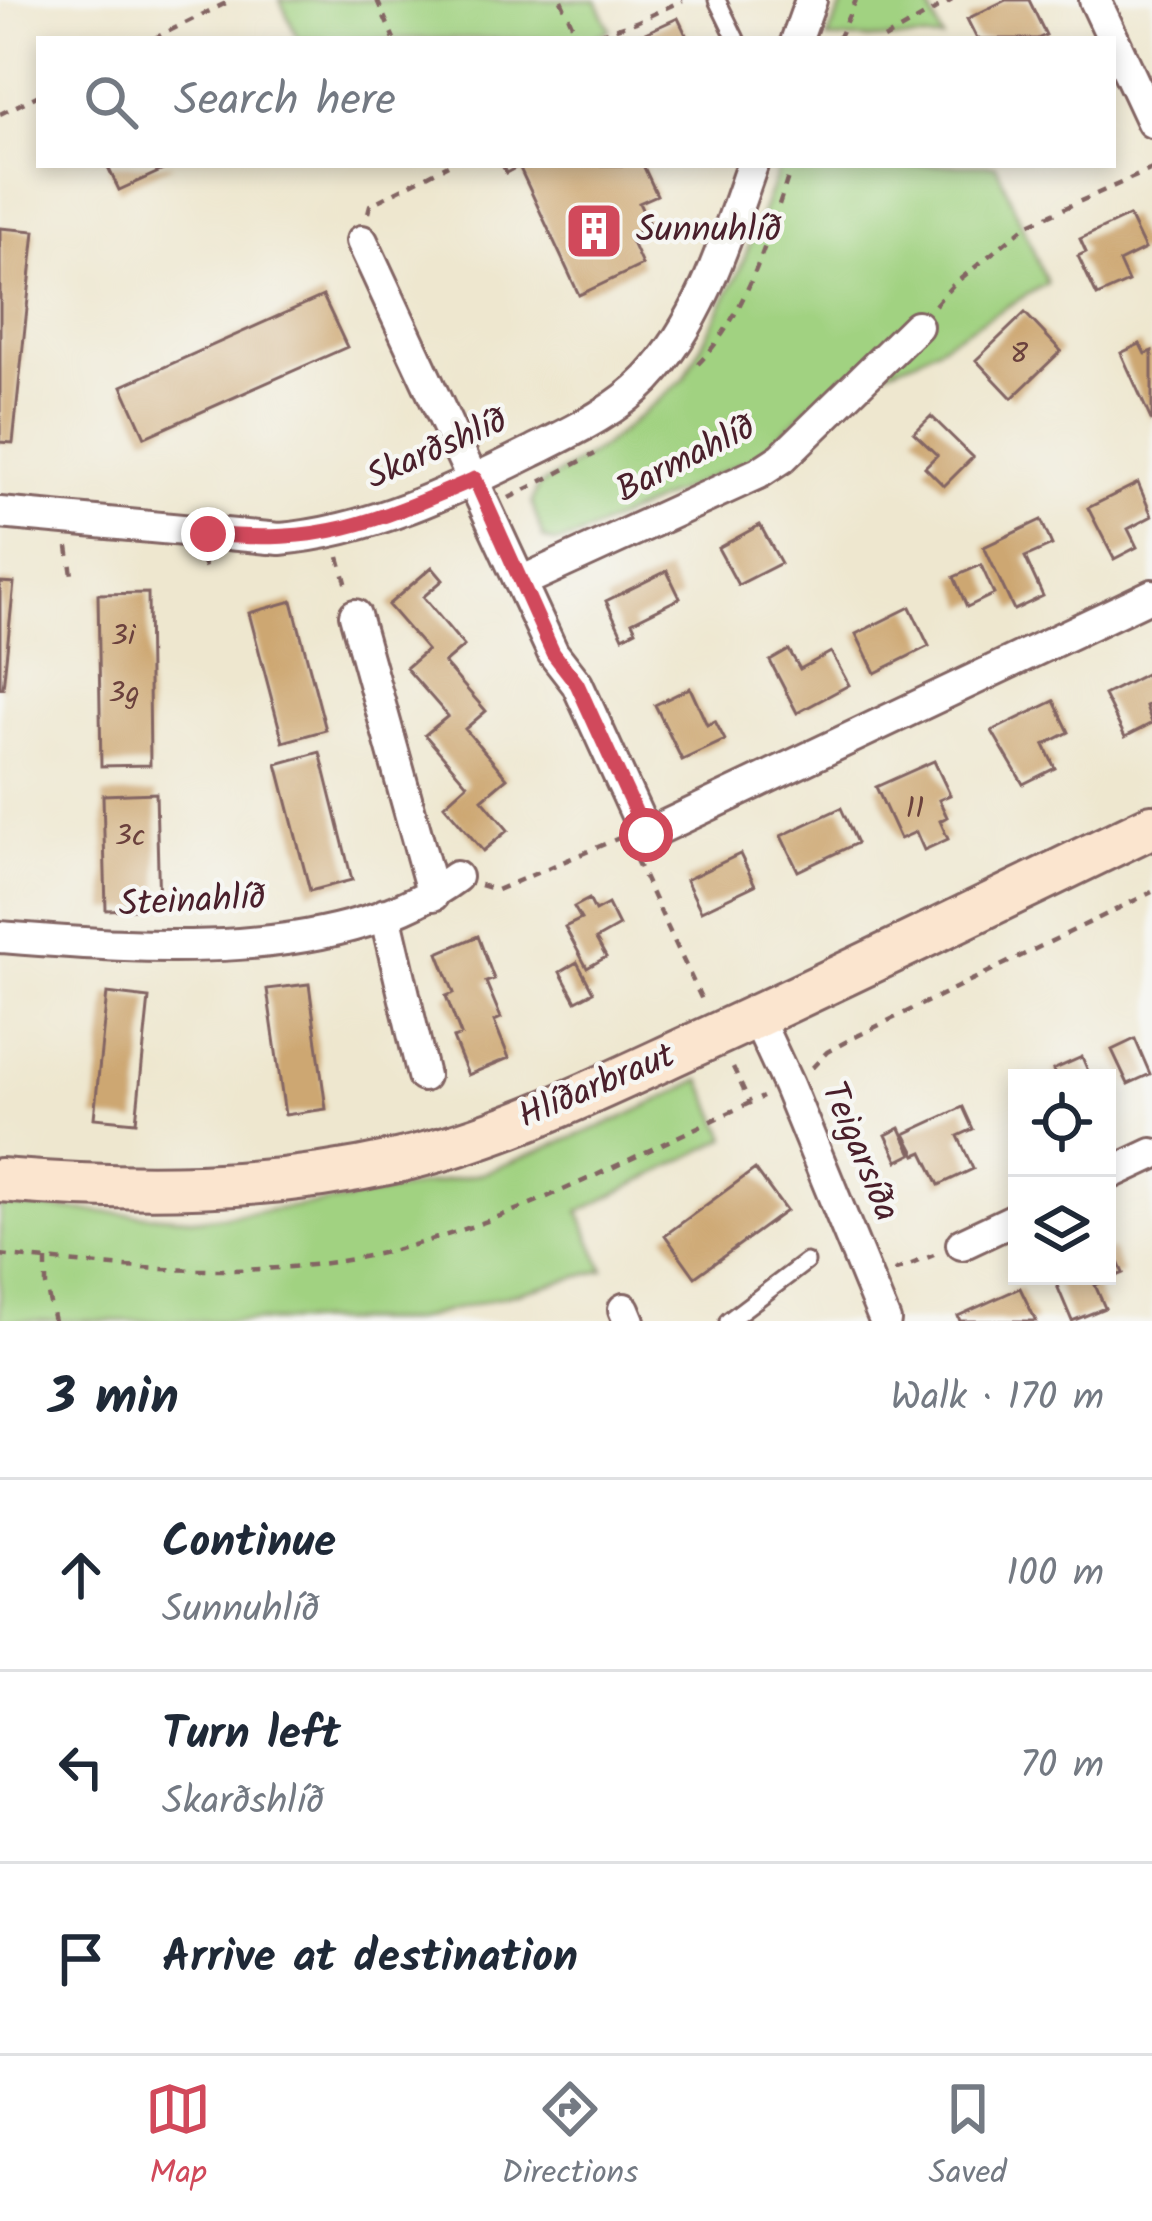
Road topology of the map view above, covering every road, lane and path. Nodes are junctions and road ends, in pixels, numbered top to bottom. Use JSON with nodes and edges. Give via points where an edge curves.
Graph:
{"nodes":[{"id":1,"x":232,"y":0,"type":"edge"},
{"id":2,"x":377,"y":0,"type":"edge"},
{"id":3,"x":560,"y":0,"type":"edge"},
{"id":4,"x":683,"y":0,"type":"edge"},
{"id":5,"x":717,"y":0,"type":"edge"},
{"id":6,"x":811,"y":0,"type":"edge"},
{"id":7,"x":856,"y":0,"type":"edge"},
{"id":8,"x":952,"y":0,"type":"edge"},
{"id":9,"x":1095,"y":0,"type":"edge"},
{"id":10,"x":159,"y":36,"type":"edge"},
{"id":11,"x":393,"y":36,"type":"edge"},
{"id":12,"x":578,"y":36,"type":"edge"},
{"id":13,"x":590,"y":36,"type":"edge"},
{"id":14,"x":735,"y":36,"type":"edge"},
{"id":15,"x":798,"y":36,"type":"edge"},
{"id":16,"x":839,"y":36,"type":"edge"},
{"id":17,"x":889,"y":36,"type":"edge"},
{"id":18,"x":1112,"y":36,"type":"edge"},
{"id":19,"x":1116,"y":45,"type":"edge"},
{"id":20,"x":36,"y":96,"type":"edge"},
{"id":21,"x":0,"y":114,"type":"edge"},
{"id":22,"x":1152,"y":122,"type":"edge"},
{"id":23,"x":442,"y":168,"type":"edge"},
{"id":24,"x":751,"y":168,"type":"edge"},
{"id":25,"x":1152,"y":170,"type":"edge"},
{"id":26,"x":362,"y":241,"type":"joint"},
{"id":27,"x":916,"y":326,"type":"joint"},
{"id":28,"x":475,"y":479,"type":"junction"},
{"id":29,"x":0,"y":513,"type":"edge"},
{"id":30,"x":68,"y":547,"type":"dead end"},
{"id":31,"x":202,"y":559,"type":"dead end"},
{"id":32,"x":207,"y":573,"type":"dead end"},
{"id":33,"x":72,"y":575,"type":"dead end"},
{"id":34,"x":521,"y":582,"type":"junction"},
{"id":35,"x":1152,"y":595,"type":"edge"},
{"id":36,"x":355,"y":615,"type":"dead end"},
{"id":37,"x":1152,"y":826,"type":"edge"},
{"id":38,"x":624,"y":836,"type":"dead end"},
{"id":39,"x":444,"y":886,"type":"junction"},
{"id":40,"x":1152,"y":892,"type":"edge"},
{"id":41,"x":385,"y":914,"type":"junction"},
{"id":42,"x":0,"y":938,"type":"edge"},
{"id":43,"x":756,"y":1016,"type":"junction"},
{"id":44,"x":423,"y":1076,"type":"dead end"},
{"id":45,"x":806,"y":1076,"type":"dead end"},
{"id":46,"x":769,"y":1095,"type":"dead end"},
{"id":47,"x":1152,"y":1154,"type":"edge"},
{"id":48,"x":1116,"y":1171,"type":"edge"},
{"id":49,"x":0,"y":1180,"type":"edge"},
{"id":50,"x":1008,"y":1222,"type":"edge"},
{"id":51,"x":962,"y":1244,"type":"joint"},
{"id":52,"x":0,"y":1255,"type":"edge"},
{"id":53,"x":46,"y":1260,"type":"junction"},
{"id":54,"x":806,"y":1262,"type":"dead end"},
{"id":55,"x":870,"y":1280,"type":"junction"},
{"id":56,"x":54,"y":1321,"type":"edge"},
{"id":57,"x":728,"y":1321,"type":"edge"},
{"id":58,"x":885,"y":1321,"type":"edge"}],
"edges":[{"from":1,"to":10,"type":"path"},
{"from":2,"to":11,"type":"path"},
{"from":3,"to":12,"type":"path"},
{"from":4,"to":13,"type":"path"},
{"from":5,"to":14,"type":"lane"},
{"from":6,"to":15,"type":"street"},
{"from":7,"to":16,"type":"path"},
{"from":8,"to":17,"type":"path"},
{"from":9,"to":18,"type":"street"},
{"from":19,"to":22,"type":"street"},
{"from":20,"to":21,"type":"path"},
{"from":23,"to":26,"type":"path","via":[[370,205]]},
{"from":24,"to":28,"type":"street","name":"Skarðshlíð","via":[[704,288],[647,379],[582,426]]},
{"from":25,"to":27,"type":"path","via":[[1028,225]]},
{"from":26,"to":28,"type":"street"},
{"from":27,"to":34,"type":"street","name":"Barmahlíð","via":[[759,473]]},
{"from":28,"to":29,"type":"street","name":"Skarðshlíð","via":[[380,520],[280,539]]},
{"from":28,"to":34,"type":"street"},
{"from":30,"to":33,"type":"path"},
{"from":31,"to":32,"type":"path"},
{"from":34,"to":35,"type":"street","via":[[646,835]]},
{"from":36,"to":39,"type":"street"},
{"from":37,"to":43,"type":"main road","name":"Hlíðarbraut"},
{"from":38,"to":39,"type":"path","via":[[497,890]]},
{"from":39,"to":41,"type":"street","name":"Steinahlíð"},
{"from":40,"to":45,"type":"path","via":[[853,1038]]},
{"from":41,"to":42,"type":"street","name":"Steinahlíð","via":[[229,944]]},
{"from":41,"to":44,"type":"street"},
{"from":43,"to":49,"type":"main road","name":"Hlíðarbraut","via":[[548,1111],[402,1160],[206,1188]]},
{"from":43,"to":55,"type":"street","name":"Teigarsíða"},
{"from":46,"to":53,"type":"path","via":[[572,1187],[397,1248],[302,1266]]},
{"from":47,"to":48,"type":"street"},
{"from":50,"to":51,"type":"street"},
{"from":51,"to":55,"type":"path"},
{"from":52,"to":53,"type":"path"},
{"from":53,"to":56,"type":"path"},
{"from":54,"to":57,"type":"lane"},
{"from":55,"to":58,"type":"street","name":"Teigarsíða"}]}
